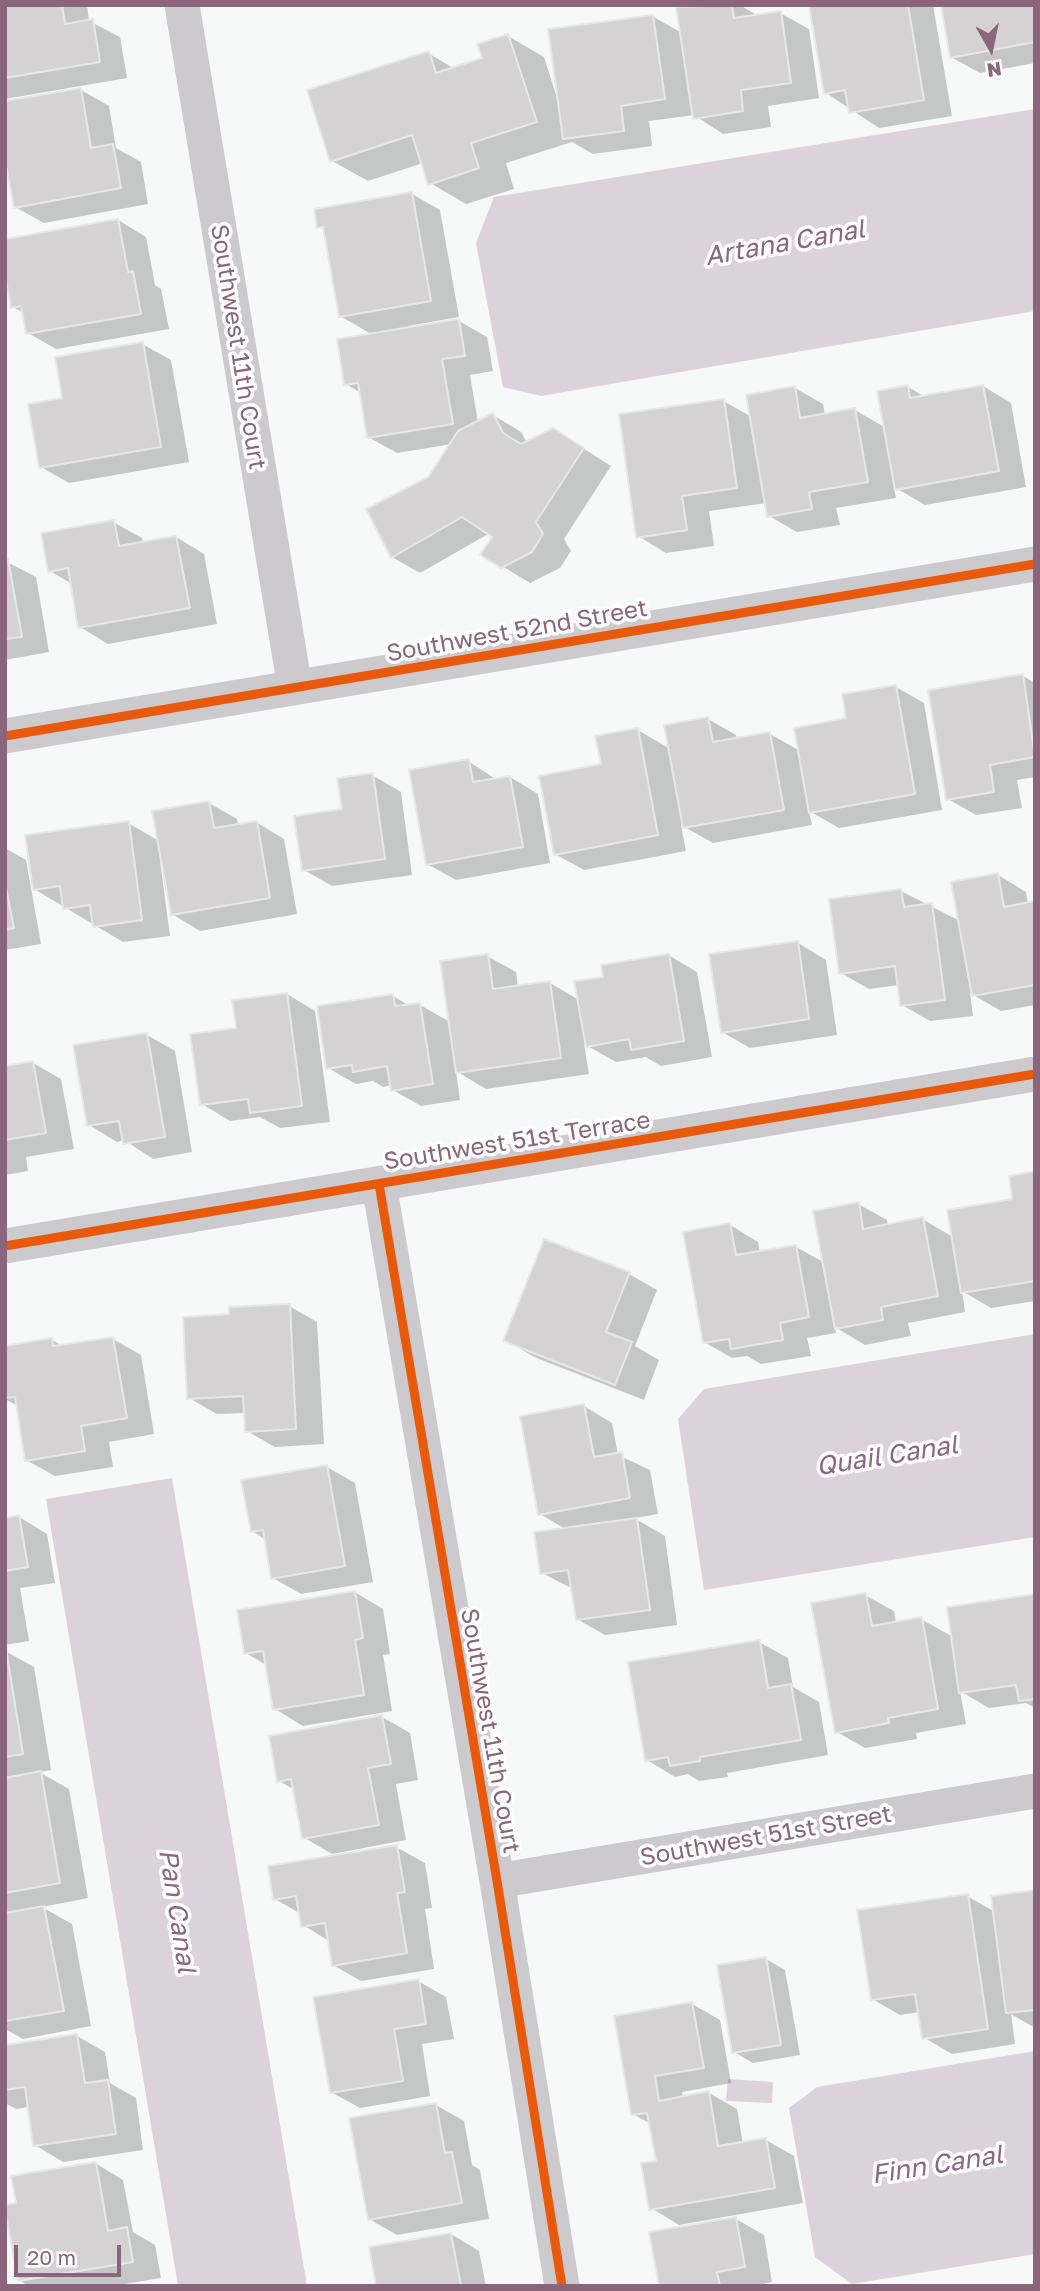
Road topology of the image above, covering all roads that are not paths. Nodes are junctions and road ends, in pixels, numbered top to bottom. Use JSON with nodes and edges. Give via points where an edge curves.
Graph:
{"nodes":[{"id":1,"x":182,"y":5,"type":"edge"},
{"id":2,"x":1035,"y":564,"type":"edge"},
{"id":3,"x":295,"y":688,"type":"junction"},
{"id":4,"x":5,"y":736,"type":"edge"},
{"id":5,"x":1035,"y":1074,"type":"edge"},
{"id":6,"x":379,"y":1184,"type":"junction"},
{"id":7,"x":5,"y":1245,"type":"edge"},
{"id":8,"x":1035,"y":1791,"type":"edge"},
{"id":9,"x":497,"y":1881,"type":"junction"},
{"id":10,"x":562,"y":2286,"type":"edge"}],
"edges":[{"from":1,"to":3,"type":"street","name":"Southwest 11th Court"},
{"from":2,"to":3,"type":"street","name":"Southwest 52nd Street"},
{"from":3,"to":4,"type":"street","name":"Southwest 52nd Street"},
{"from":5,"to":6,"type":"street","name":"Southwest 51st Terrace"},
{"from":6,"to":7,"type":"street","name":"Southwest 51st Terrace"},
{"from":6,"to":9,"type":"street","name":"Southwest 11th Court"},
{"from":8,"to":9,"type":"street","name":"Southwest 51st Street"},
{"from":9,"to":10,"type":"street","name":"Southwest 11th Court"}]}
